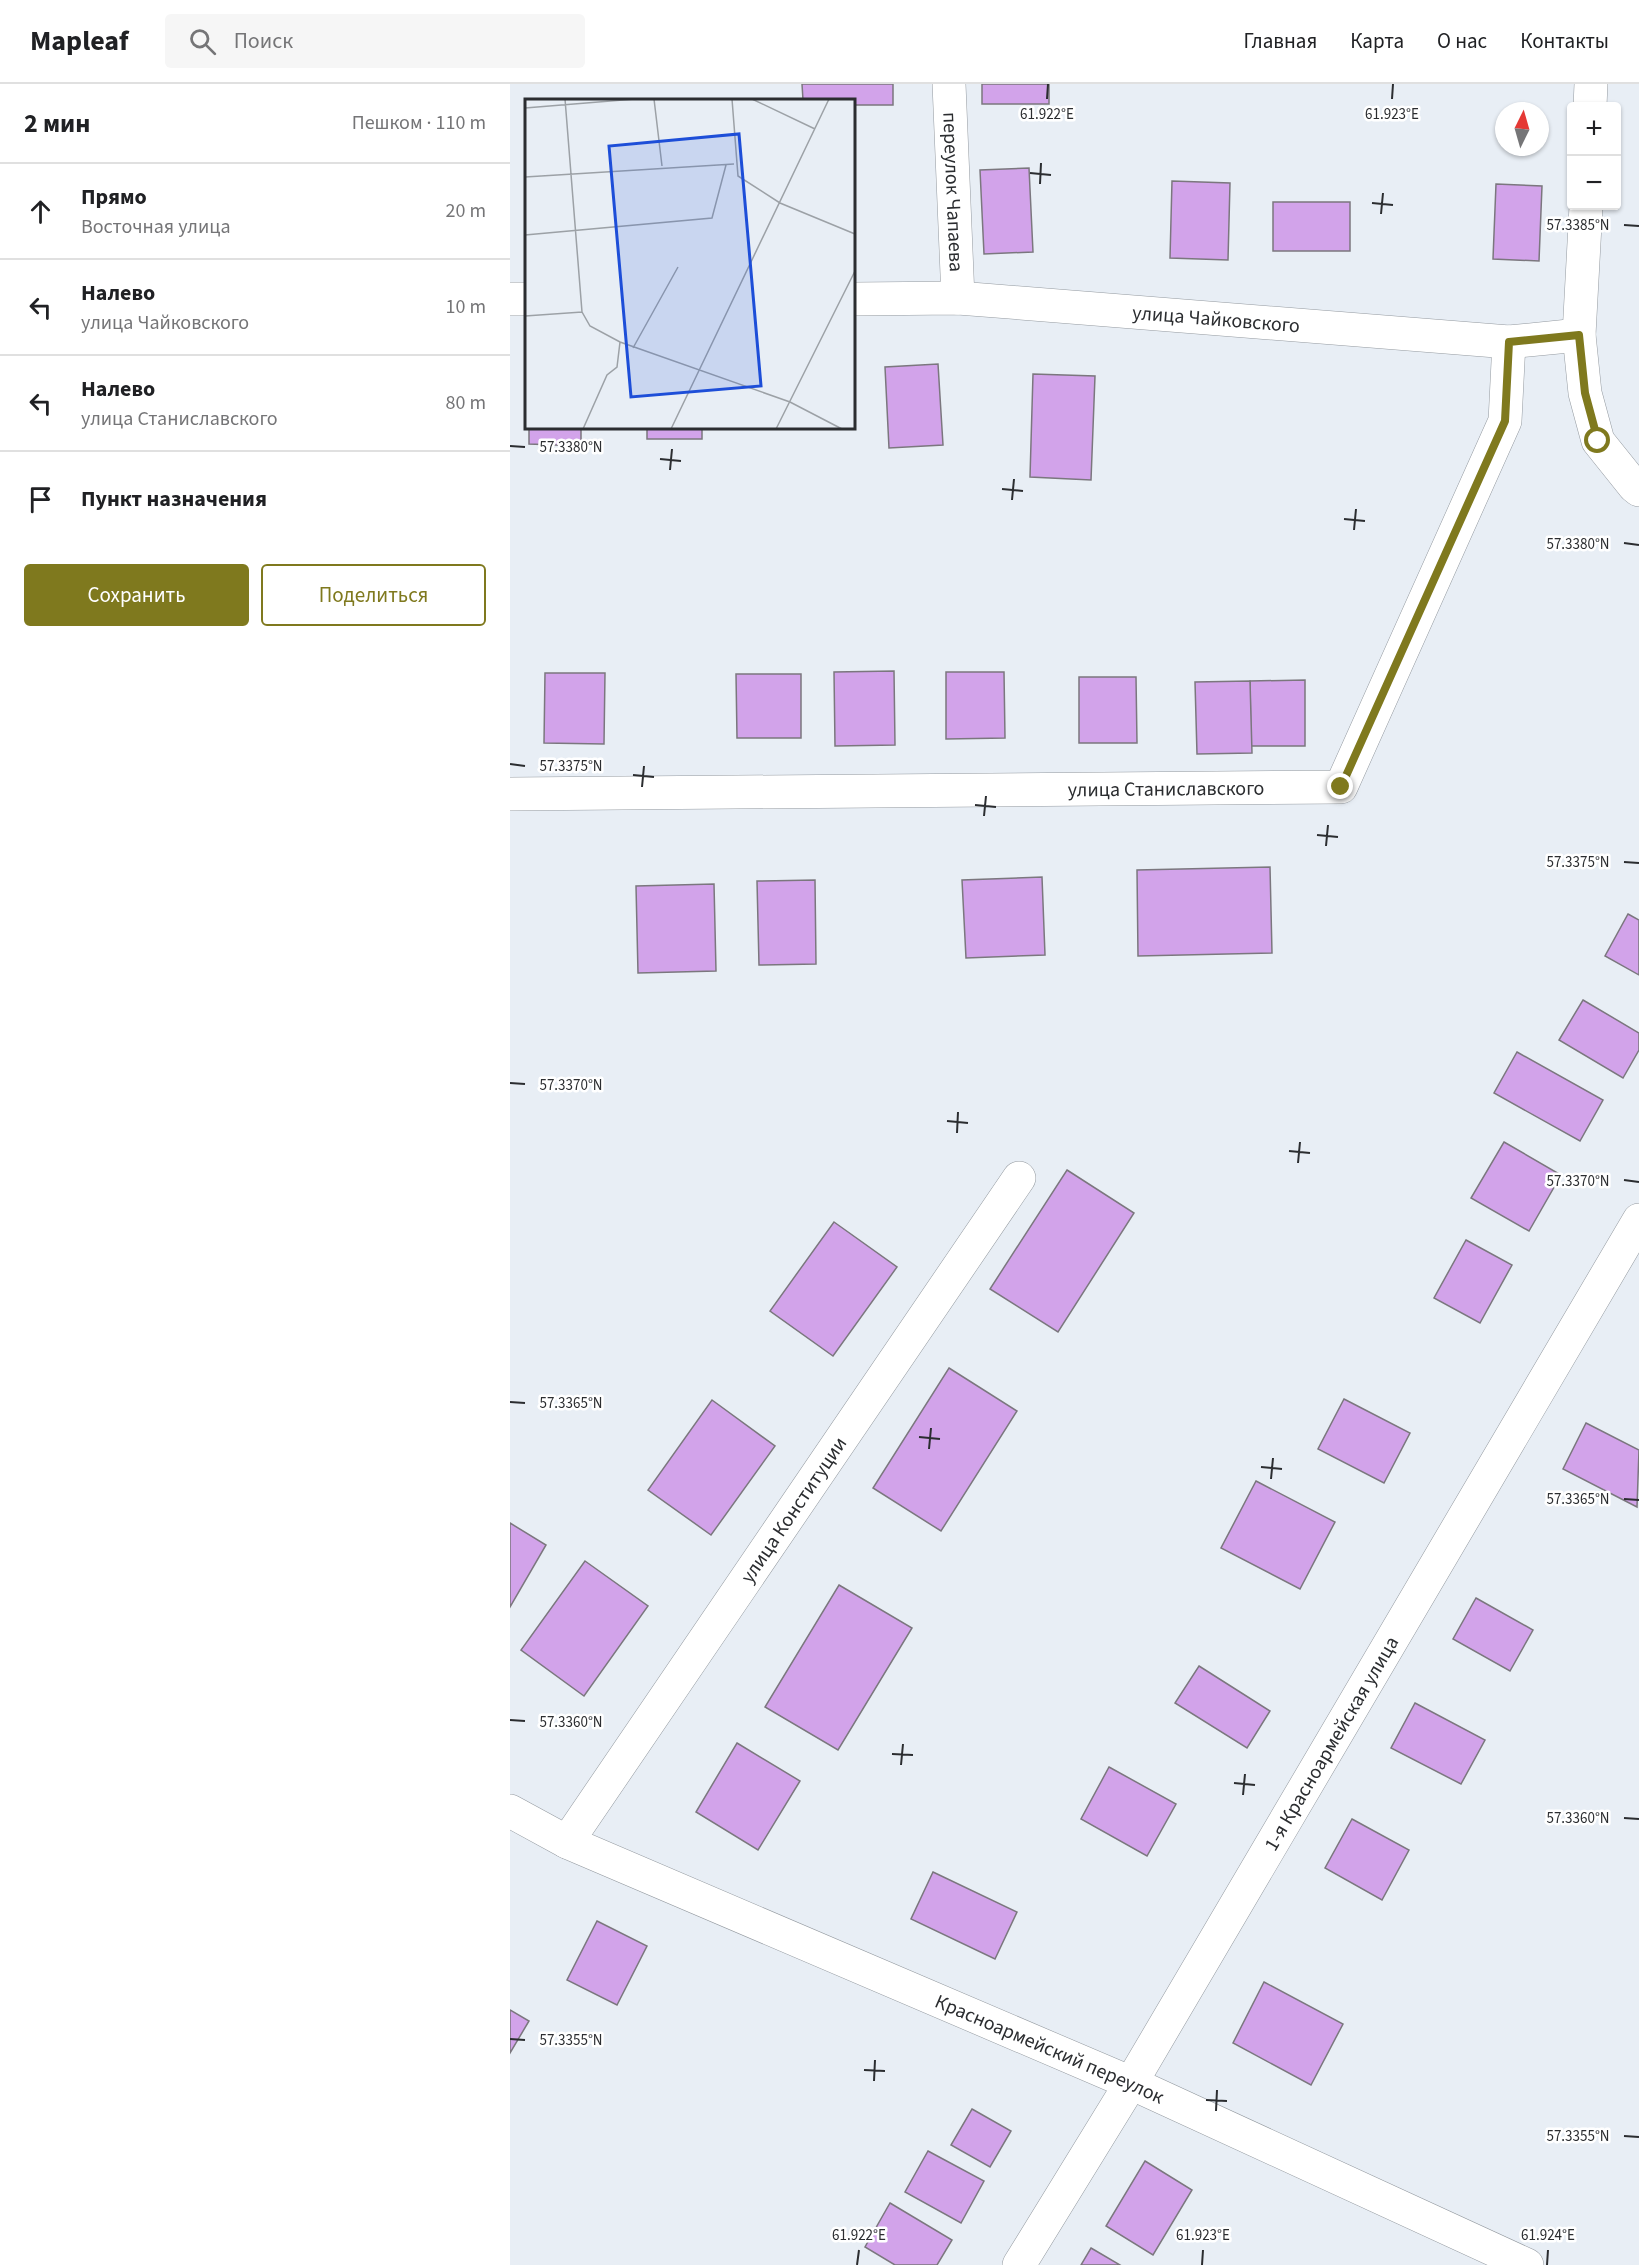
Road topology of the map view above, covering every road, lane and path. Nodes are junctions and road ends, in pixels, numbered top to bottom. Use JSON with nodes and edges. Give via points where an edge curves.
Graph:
{"nodes":[{"id":1,"x":949,"y":84,"type":"edge"},
{"id":2,"x":1591,"y":84,"type":"edge"},
{"id":3,"x":1590,"y":102,"type":"edge"},
{"id":4,"x":1586,"y":210,"type":"edge"},
{"id":5,"x":855,"y":298,"type":"edge"},
{"id":6,"x":958,"y":298,"type":"junction"},
{"id":7,"x":1579,"y":335,"type":"junction"},
{"id":8,"x":1509,"y":342,"type":"junction"},
{"id":9,"x":1639,"y":490,"type":"edge"},
{"id":10,"x":510,"y":794,"type":"edge"},
{"id":11,"x":1019,"y":1179,"type":"dead end"},
{"id":12,"x":1639,"y":1220,"type":"edge"},
{"id":13,"x":510,"y":1811,"type":"edge"},
{"id":14,"x":567,"y":1842,"type":"junction"},
{"id":15,"x":1131,"y":2084,"type":"junction"},
{"id":16,"x":1019,"y":2265,"type":"edge"},
{"id":17,"x":1527,"y":2265,"type":"edge"}],
"edges":[{"from":1,"to":6,"type":"street","name":"переулок Чапаева"},
{"from":2,"to":3,"type":"street"},
{"from":4,"to":7,"type":"street"},
{"from":5,"to":6,"type":"street","name":"улица Чайковского"},
{"from":6,"to":8,"type":"street","name":"улица Чайковского"},
{"from":7,"to":8,"type":"street","name":"улица Чайковского"},
{"from":7,"to":9,"type":"street","via":[[1585,393],[1598,441]]},
{"from":8,"to":10,"type":"street","name":"улица Станиславского","via":[[1505,421],[1341,787]]},
{"from":11,"to":14,"type":"street","name":"улица Конституции"},
{"from":12,"to":15,"type":"street","name":"1-я Красноармейская улица"},
{"from":13,"to":14,"type":"street","name":"Красноармейский переулок"},
{"from":14,"to":15,"type":"street","name":"Красноармейский переулок"},
{"from":15,"to":16,"type":"street","name":"1-я Красноармейская улица"},
{"from":15,"to":17,"type":"street","name":"Красноармейский переулок"}]}
